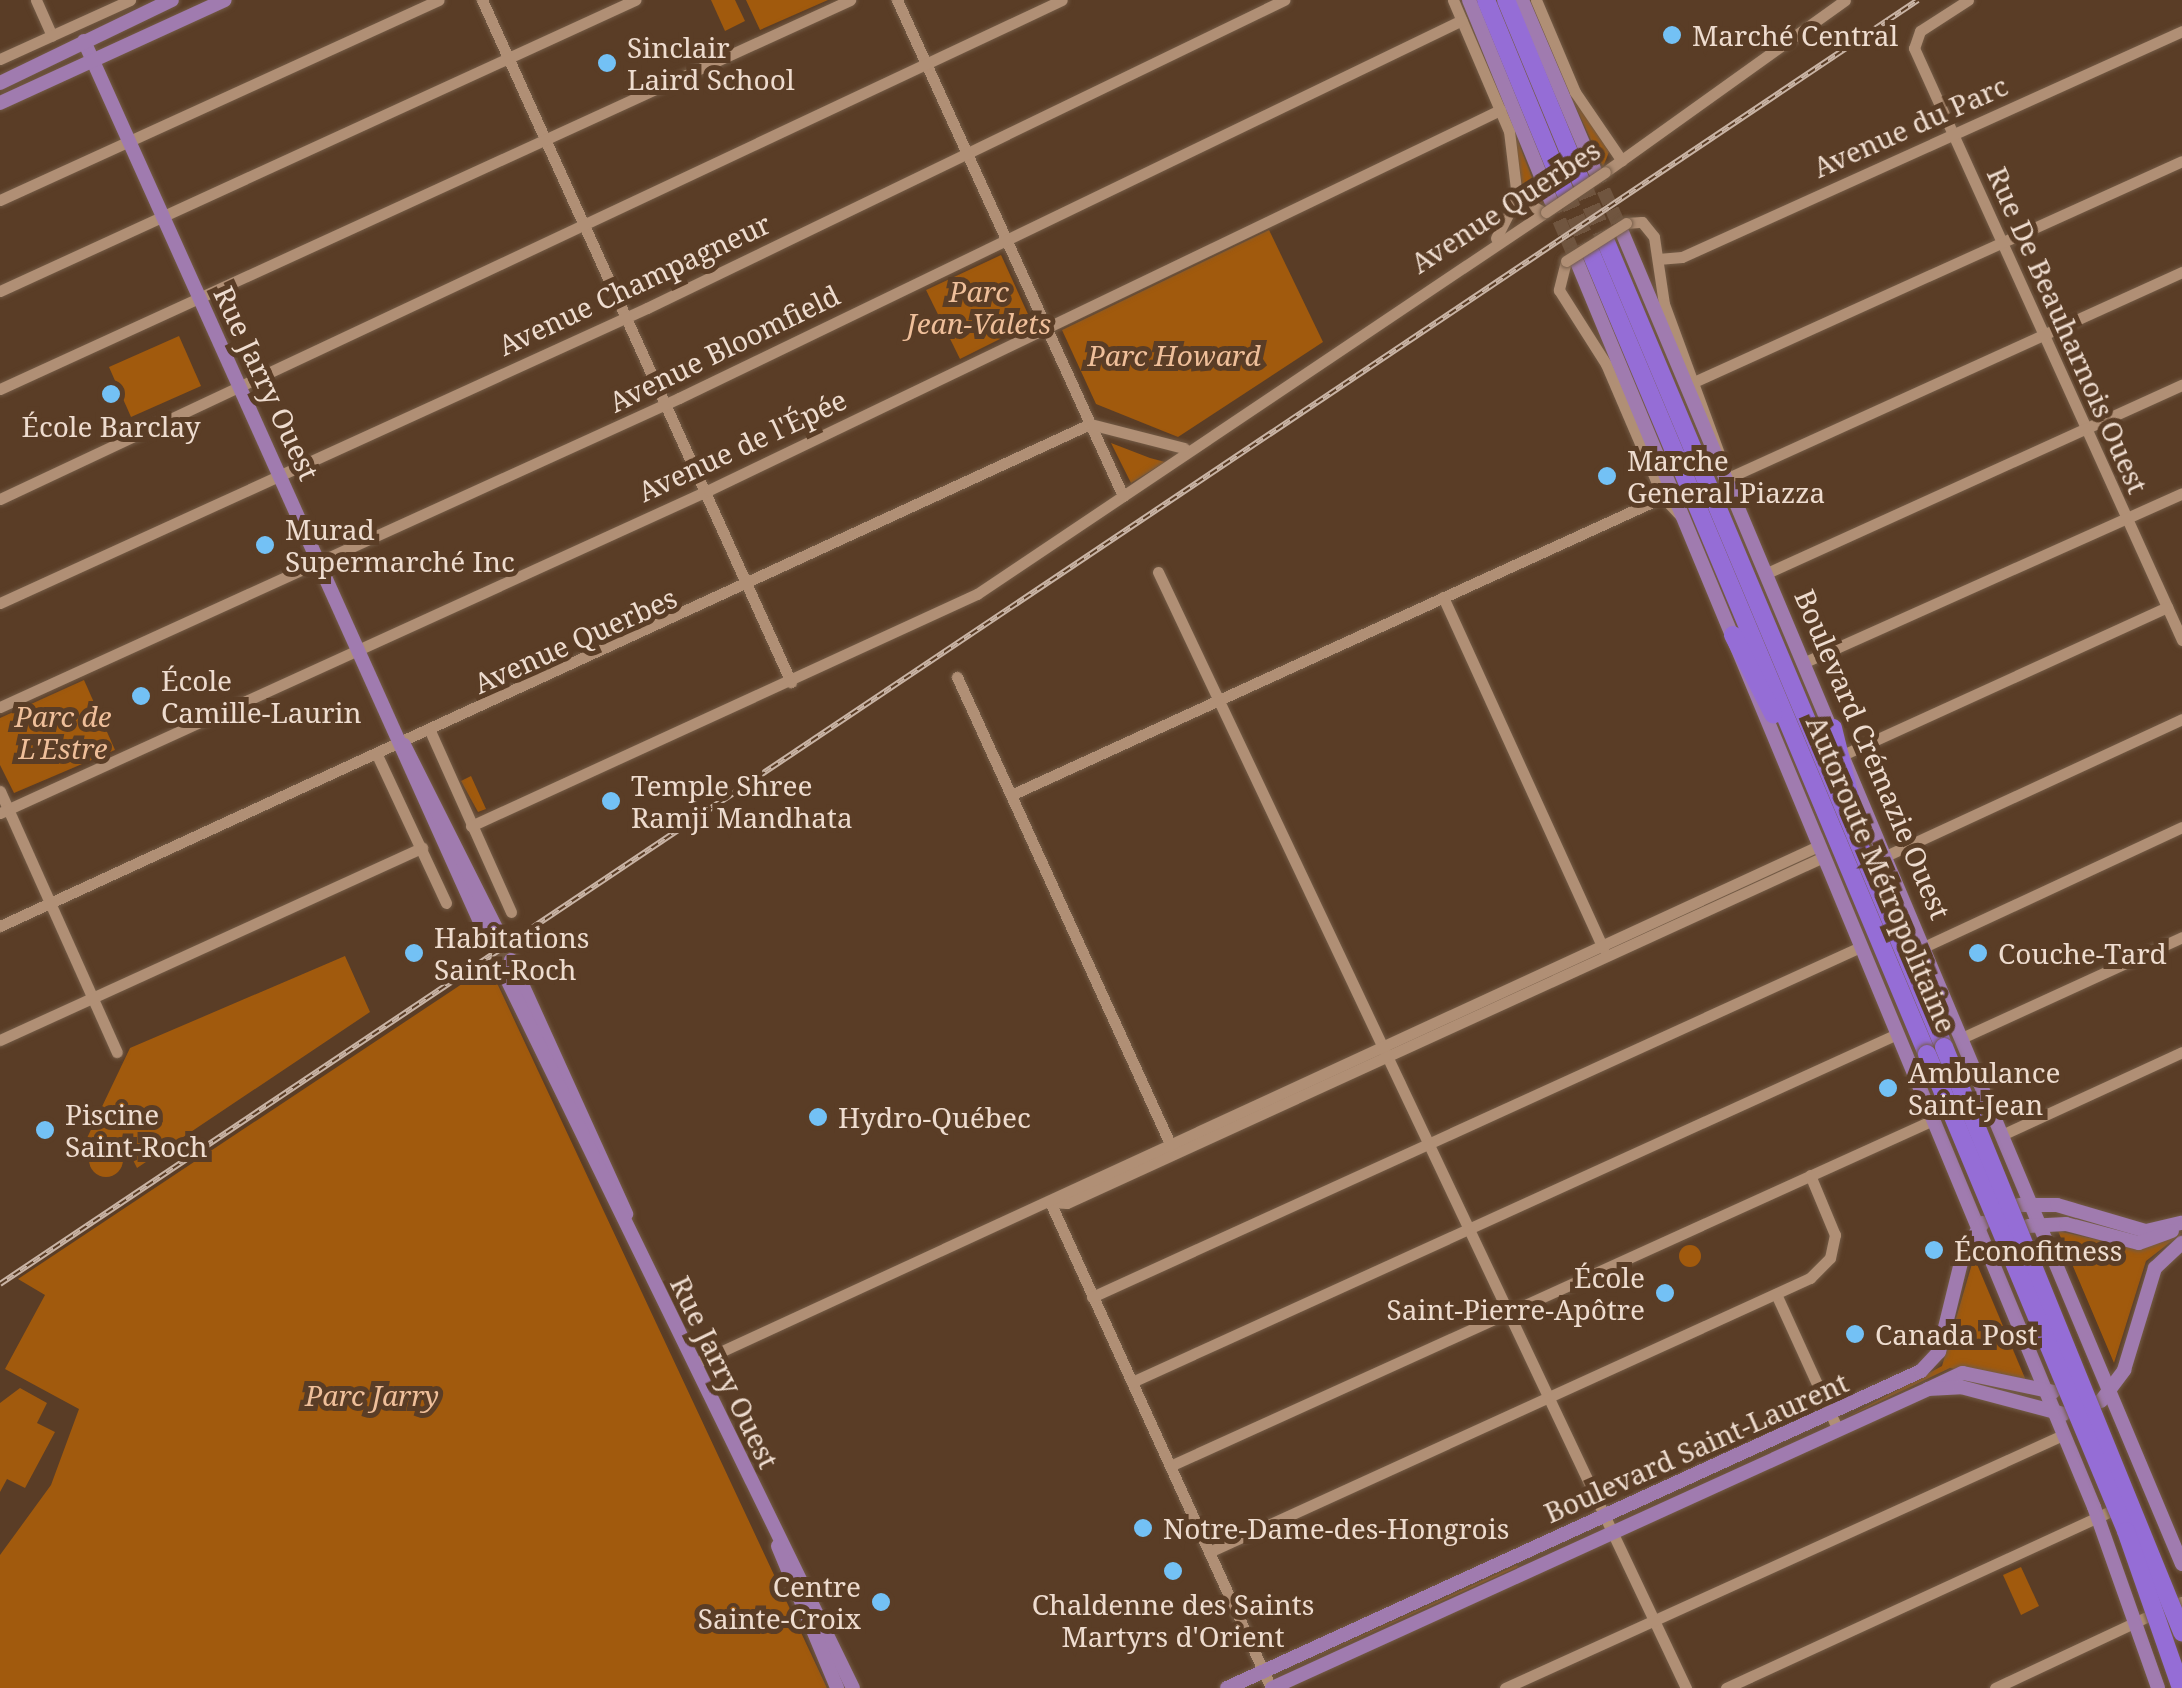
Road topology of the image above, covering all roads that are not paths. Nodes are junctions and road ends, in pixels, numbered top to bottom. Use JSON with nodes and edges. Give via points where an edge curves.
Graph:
{"nodes":[{"id":1,"x":36,"y":0,"type":"edge"},
{"id":2,"x":130,"y":0,"type":"edge"},
{"id":3,"x":172,"y":0,"type":"edge"},
{"id":4,"x":225,"y":0,"type":"edge"},
{"id":5,"x":439,"y":0,"type":"edge"},
{"id":6,"x":482,"y":0,"type":"edge"},
{"id":7,"x":636,"y":0,"type":"edge"},
{"id":8,"x":850,"y":0,"type":"edge"},
{"id":9,"x":897,"y":0,"type":"edge"},
{"id":10,"x":1062,"y":0,"type":"edge"},
{"id":11,"x":1284,"y":0,"type":"edge"},
{"id":12,"x":1454,"y":0,"type":"edge"},
{"id":13,"x":1469,"y":0,"type":"edge"},
{"id":14,"x":1486,"y":0,"type":"edge"},
{"id":15,"x":1506,"y":0,"type":"edge"},
{"id":16,"x":1522,"y":0,"type":"edge"},
{"id":17,"x":1536,"y":0,"type":"edge"},
{"id":18,"x":1845,"y":0,"type":"edge"},
{"id":19,"x":1968,"y":0,"type":"edge"},
{"id":20,"x":1462,"y":20,"type":"junction"},
{"id":21,"x":2182,"y":31,"type":"edge"},
{"id":22,"x":52,"y":36,"type":"junction"},
{"id":23,"x":84,"y":41,"type":"junction"},
{"id":24,"x":508,"y":58,"type":"junction"},
{"id":25,"x":0,"y":60,"type":"edge"},
{"id":26,"x":92,"y":60,"type":"junction"},
{"id":27,"x":926,"y":62,"type":"junction"},
{"id":28,"x":0,"y":83,"type":"edge"},
{"id":29,"x":0,"y":102,"type":"edge"},
{"id":30,"x":1500,"y":110,"type":"junction"},
{"id":31,"x":1952,"y":134,"type":"junction"},
{"id":32,"x":544,"y":138,"type":"junction"},
{"id":33,"x":130,"y":141,"type":"junction"},
{"id":34,"x":968,"y":154,"type":"junction"},
{"id":35,"x":1622,"y":162,"type":"junction"},
{"id":36,"x":2182,"y":162,"type":"edge"},
{"id":37,"x":1594,"y":175,"type":"junction"},
{"id":38,"x":1517,"y":197,"type":"junction"},
{"id":39,"x":0,"y":200,"type":"edge"},
{"id":40,"x":1554,"y":202,"type":"junction"},
{"id":41,"x":163,"y":215,"type":"junction"},
{"id":42,"x":582,"y":220,"type":"junction"},
{"id":43,"x":1496,"y":238,"type":"junction"},
{"id":44,"x":1007,"y":240,"type":"junction"},
{"id":45,"x":2002,"y":243,"type":"junction"},
{"id":46,"x":1598,"y":245,"type":"junction"},
{"id":47,"x":1658,"y":259,"type":"junction"},
{"id":48,"x":2182,"y":272,"type":"edge"},
{"id":49,"x":0,"y":291,"type":"edge"},
{"id":50,"x":200,"y":296,"type":"junction"},
{"id":51,"x":626,"y":317,"type":"junction"},
{"id":52,"x":1047,"y":327,"type":"junction"},
{"id":53,"x":2043,"y":335,"type":"junction"},
{"id":54,"x":1696,"y":381,"type":"junction"},
{"id":55,"x":2182,"y":385,"type":"edge"},
{"id":56,"x":242,"y":388,"type":"junction"},
{"id":57,"x":0,"y":389,"type":"edge"},
{"id":58,"x":666,"y":404,"type":"junction"},
{"id":59,"x":1090,"y":424,"type":"junction"},
{"id":60,"x":2086,"y":428,"type":"junction"},
{"id":61,"x":1184,"y":448,"type":"junction"},
{"id":62,"x":281,"y":474,"type":"junction"},
{"id":63,"x":1728,"y":478,"type":"junction"},
{"id":64,"x":706,"y":492,"type":"junction"},
{"id":65,"x":2182,"y":493,"type":"edge"},
{"id":66,"x":1124,"y":496,"type":"junction"},
{"id":67,"x":1662,"y":497,"type":"junction"},
{"id":68,"x":0,"y":498,"type":"edge"},
{"id":69,"x":2126,"y":518,"type":"junction"},
{"id":70,"x":1685,"y":520,"type":"junction"},
{"id":71,"x":320,"y":560,"type":"junction"},
{"id":72,"x":1158,"y":572,"type":"dead end"},
{"id":73,"x":1768,"y":573,"type":"junction"},
{"id":74,"x":750,"y":588,"type":"junction"},
{"id":75,"x":1442,"y":598,"type":"junction"},
{"id":76,"x":0,"y":603,"type":"edge"},
{"id":77,"x":2167,"y":607,"type":"junction"},
{"id":78,"x":1733,"y":636,"type":"junction"},
{"id":79,"x":2182,"y":640,"type":"edge"},
{"id":80,"x":360,"y":649,"type":"junction"},
{"id":81,"x":1805,"y":662,"type":"junction"},
{"id":82,"x":957,"y":677,"type":"dead end"},
{"id":83,"x":791,"y":682,"type":"junction"},
{"id":84,"x":1218,"y":700,"type":"junction"},
{"id":85,"x":0,"y":707,"type":"edge"},
{"id":86,"x":2182,"y":719,"type":"edge"},
{"id":87,"x":1832,"y":728,"type":"junction"},
{"id":88,"x":431,"y":733,"type":"junction"},
{"id":89,"x":404,"y":745,"type":"junction"},
{"id":90,"x":1846,"y":753,"type":"junction"},
{"id":91,"x":378,"y":756,"type":"junction"},
{"id":92,"x":0,"y":791,"type":"edge"},
{"id":93,"x":1011,"y":795,"type":"junction"},
{"id":94,"x":4,"y":811,"type":"edge"},
{"id":95,"x":471,"y":826,"type":"junction"},
{"id":96,"x":2182,"y":828,"type":"edge"},
{"id":97,"x":1833,"y":830,"type":"junction"},
{"id":98,"x":422,"y":848,"type":"junction"},
{"id":99,"x":1816,"y":853,"type":"junction"},
{"id":100,"x":1890,"y":854,"type":"junction"},
{"id":101,"x":1872,"y":877,"type":"junction"},
{"id":102,"x":51,"y":903,"type":"junction"},
{"id":103,"x":446,"y":903,"type":"dead end"},
{"id":104,"x":511,"y":912,"type":"dead end"},
{"id":105,"x":0,"y":926,"type":"edge"},
{"id":106,"x":490,"y":931,"type":"tunnel mouth"},
{"id":107,"x":2182,"y":937,"type":"edge"},
{"id":108,"x":1928,"y":945,"type":"junction"},
{"id":109,"x":1856,"y":949,"type":"junction"},
{"id":110,"x":1604,"y":950,"type":"junction"},
{"id":111,"x":506,"y":964,"type":"tunnel mouth"},
{"id":112,"x":94,"y":998,"type":"junction"},
{"id":113,"x":1895,"y":1034,"type":"junction"},
{"id":114,"x":1966,"y":1036,"type":"junction"},
{"id":115,"x":0,"y":1040,"type":"edge"},
{"id":116,"x":1382,"y":1042,"type":"junction"},
{"id":117,"x":1935,"y":1050,"type":"junction"},
{"id":118,"x":118,"y":1052,"type":"dead end"},
{"id":119,"x":2182,"y":1052,"type":"edge"},
{"id":120,"x":1388,"y":1057,"type":"junction"},
{"id":121,"x":1932,"y":1121,"type":"junction"},
{"id":122,"x":2006,"y":1133,"type":"junction"},
{"id":123,"x":1168,"y":1140,"type":"junction"},
{"id":124,"x":1430,"y":1144,"type":"junction"},
{"id":125,"x":1174,"y":1154,"type":"junction"},
{"id":126,"x":2018,"y":1163,"type":"junction"},
{"id":127,"x":1810,"y":1175,"type":"junction"},
{"id":128,"x":2008,"y":1178,"type":"dead end"},
{"id":129,"x":1960,"y":1189,"type":"junction"},
{"id":130,"x":1976,"y":1194,"type":"dead end"},
{"id":131,"x":1050,"y":1202,"type":"junction"},
{"id":132,"x":2027,"y":1204,"type":"junction"},
{"id":133,"x":1982,"y":1224,"type":"junction"},
{"id":134,"x":2182,"y":1224,"type":"edge"},
{"id":135,"x":2035,"y":1225,"type":"junction"},
{"id":136,"x":1470,"y":1228,"type":"junction"},
{"id":137,"x":2182,"y":1243,"type":"edge"},
{"id":138,"x":1776,"y":1294,"type":"junction"},
{"id":139,"x":1092,"y":1296,"type":"junction"},
{"id":140,"x":1510,"y":1312,"type":"junction"},
{"id":141,"x":694,"y":1364,"type":"junction"},
{"id":142,"x":1132,"y":1382,"type":"junction"},
{"id":143,"x":1928,"y":1389,"type":"junction"},
{"id":144,"x":2052,"y":1392,"type":"junction"},
{"id":145,"x":2106,"y":1396,"type":"junction"},
{"id":146,"x":1550,"y":1397,"type":"junction"},
{"id":147,"x":1830,"y":1413,"type":"junction"},
{"id":148,"x":2062,"y":1413,"type":"junction"},
{"id":149,"x":1838,"y":1430,"type":"junction"},
{"id":150,"x":2063,"y":1435,"type":"junction"},
{"id":151,"x":1170,"y":1466,"type":"junction"},
{"id":152,"x":2103,"y":1514,"type":"junction"},
{"id":153,"x":1606,"y":1515,"type":"junction"},
{"id":154,"x":771,"y":1526,"type":"junction"},
{"id":155,"x":1614,"y":1533,"type":"junction"},
{"id":156,"x":1209,"y":1552,"type":"junction"},
{"id":157,"x":2182,"y":1564,"type":"edge"},
{"id":158,"x":1654,"y":1619,"type":"junction"},
{"id":159,"x":2143,"y":1619,"type":"junction"},
{"id":160,"x":2182,"y":1632,"type":"edge"},
{"id":161,"x":1264,"y":1671,"type":"junction"},
{"id":162,"x":837,"y":1688,"type":"edge"},
{"id":163,"x":853,"y":1688,"type":"edge"},
{"id":164,"x":1227,"y":1688,"type":"edge"},
{"id":165,"x":1271,"y":1688,"type":"edge"},
{"id":166,"x":1505,"y":1688,"type":"edge"},
{"id":167,"x":1686,"y":1688,"type":"edge"},
{"id":168,"x":1726,"y":1688,"type":"edge"},
{"id":169,"x":1995,"y":1688,"type":"edge"},
{"id":170,"x":2158,"y":1688,"type":"edge"},
{"id":171,"x":2181,"y":1688,"type":"edge"}],
"edges":[{"from":1,"to":22,"type":"street"},
{"from":2,"to":22,"type":"street"},
{"from":3,"to":23,"type":"main road"},
{"from":4,"to":26,"type":"main road"},
{"from":5,"to":33,"type":"street"},
{"from":6,"to":24,"type":"street"},
{"from":7,"to":24,"type":"street"},
{"from":8,"to":32,"type":"street"},
{"from":9,"to":27,"type":"street"},
{"from":10,"to":27,"type":"street"},
{"from":11,"to":34,"type":"street","name":"Avenue Champagneur"},
{"from":12,"to":20,"type":"street"},
{"from":13,"to":40,"type":"main road"},
{"from":14,"to":40,"type":"highway"},
{"from":15,"to":37,"type":"highway"},
{"from":16,"to":37,"type":"main road"},
{"from":17,"to":35,"type":"street","via":[[1575,92]]},
{"from":18,"to":35,"type":"street","name":"Avenue Querbes","via":[[1630,146]]},
{"from":19,"to":31,"type":"street","name":"Rue De Beauharnois Ouest","via":[[1914,40]]},
{"from":20,"to":30,"type":"street"},
{"from":20,"to":44,"type":"street","name":"Avenue Bloomfield"},
{"from":21,"to":31,"type":"street","name":"Avenue du Parc"},
{"from":22,"to":25,"type":"street"},
{"from":23,"to":26,"type":"main road","name":"Rue Jarry Ouest"},
{"from":23,"to":28,"type":"main road"},
{"from":24,"to":32,"type":"street"},
{"from":24,"to":41,"type":"street"},
{"from":26,"to":29,"type":"main road"},
{"from":26,"to":33,"type":"main road","name":"Rue Jarry Ouest"},
{"from":27,"to":34,"type":"street"},
{"from":27,"to":42,"type":"street"},
{"from":30,"to":38,"type":"street"},
{"from":30,"to":52,"type":"street","name":"Avenue de l'Épée"},
{"from":31,"to":45,"type":"street","name":"Rue De Beauharnois Ouest"},
{"from":31,"to":47,"type":"street","name":"Avenue du Parc","via":[[1682,257]]},
{"from":32,"to":42,"type":"street"},
{"from":32,"to":50,"type":"street"},
{"from":33,"to":39,"type":"street"},
{"from":33,"to":41,"type":"main road","name":"Rue Jarry Ouest"},
{"from":34,"to":44,"type":"street"},
{"from":34,"to":51,"type":"street","name":"Avenue Champagneur"},
{"from":35,"to":37,"type":"street","name":"Avenue Querbes"},
{"from":36,"to":45,"type":"street"},
{"from":37,"to":40,"type":"street","name":"Avenue Querbes","bridge":true},
{"from":38,"to":40,"type":"street"},
{"from":38,"to":43,"type":"street"},
{"from":40,"to":43,"type":"street","name":"Avenue Querbes"},
{"from":41,"to":49,"type":"street"},
{"from":41,"to":50,"type":"main road","name":"Rue Jarry Ouest"},
{"from":42,"to":51,"type":"street"},
{"from":42,"to":56,"type":"street"},
{"from":43,"to":61,"type":"street","name":"Avenue Querbes"},
{"from":44,"to":52,"type":"street"},
{"from":44,"to":58,"type":"street","name":"Avenue Bloomfield"},
{"from":45,"to":53,"type":"street","name":"Rue De Beauharnois Ouest"},
{"from":45,"to":54,"type":"street"},
{"from":46,"to":47,"type":"street","via":[[1646,226]]},
{"from":46,"to":63,"type":"main road","name":"Boulevard Crémazie Ouest"},
{"from":46,"to":67,"type":"street","via":[[1558,290],[1606,364]]},
{"from":46,"to":70,"type":"main road"},
{"from":46,"to":97,"type":"highway","name":"Autoroute Métropolitaine"},
{"from":46,"to":101,"type":"highway","name":"Autoroute Métropolitaine"},
{"from":47,"to":54,"type":"street","via":[[1664,304]]},
{"from":48,"to":53,"type":"street"},
{"from":50,"to":56,"type":"main road","name":"Rue Jarry Ouest"},
{"from":50,"to":57,"type":"street"},
{"from":51,"to":58,"type":"street"},
{"from":51,"to":62,"type":"street","name":"Avenue Champagneur"},
{"from":52,"to":59,"type":"street"},
{"from":52,"to":64,"type":"street","name":"Avenue de l'Épée"},
{"from":53,"to":60,"type":"street","name":"Rue De Beauharnois Ouest"},
{"from":53,"to":63,"type":"street"},
{"from":54,"to":63,"type":"street"},
{"from":55,"to":60,"type":"street"},
{"from":56,"to":62,"type":"main road","name":"Rue Jarry Ouest"},
{"from":56,"to":68,"type":"street"},
{"from":58,"to":64,"type":"street"},
{"from":58,"to":71,"type":"street","name":"Avenue Bloomfield"},
{"from":59,"to":61,"type":"street","via":[[1169,450]]},
{"from":59,"to":66,"type":"street"},
{"from":59,"to":74,"type":"street","name":"Avenue Querbes"},
{"from":60,"to":69,"type":"street","name":"Rue De Beauharnois Ouest"},
{"from":60,"to":73,"type":"street"},
{"from":61,"to":66,"type":"street","name":"Avenue Querbes"},
{"from":62,"to":71,"type":"main road","name":"Rue Jarry Ouest"},
{"from":62,"to":76,"type":"street","name":"Avenue Champagneur"},
{"from":63,"to":73,"type":"main road","name":"Boulevard Crémazie Ouest"},
{"from":64,"to":74,"type":"street"},
{"from":64,"to":80,"type":"street","name":"Avenue de l'Épée"},
{"from":65,"to":69,"type":"street"},
{"from":66,"to":83,"type":"street","name":"Avenue Querbes","via":[[977,594]]},
{"from":67,"to":70,"type":"street"},
{"from":67,"to":75,"type":"street"},
{"from":69,"to":77,"type":"street","name":"Rue De Beauharnois Ouest"},
{"from":69,"to":81,"type":"street"},
{"from":70,"to":78,"type":"main road"},
{"from":71,"to":80,"type":"main road","name":"Rue Jarry Ouest"},
{"from":71,"to":85,"type":"street","name":"Avenue Bloomfield"},
{"from":72,"to":84,"type":"street"},
{"from":73,"to":81,"type":"main road","name":"Boulevard Crémazie Ouest"},
{"from":74,"to":83,"type":"street"},
{"from":74,"to":88,"type":"street","name":"Avenue Querbes"},
{"from":75,"to":84,"type":"street"},
{"from":75,"to":110,"type":"street"},
{"from":77,"to":79,"type":"street","name":"Rue De Beauharnois Ouest"},
{"from":77,"to":90,"type":"street"},
{"from":78,"to":97,"type":"highway"},
{"from":78,"to":99,"type":"main road"},
{"from":80,"to":89,"type":"main road","name":"Rue Jarry Ouest"},
{"from":80,"to":94,"type":"street","name":"Avenue de l'Épée"},
{"from":81,"to":87,"type":"main road","name":"Boulevard Crémazie Ouest"},
{"from":82,"to":93,"type":"street"},
{"from":83,"to":95,"type":"street","name":"Avenue Querbes"},
{"from":84,"to":93,"type":"street"},
{"from":84,"to":116,"type":"street"},
{"from":86,"to":100,"type":"street"},
{"from":87,"to":90,"type":"main road","name":"Boulevard Crémazie Ouest"},
{"from":87,"to":101,"type":"highway"},
{"from":88,"to":89,"type":"street","name":"Avenue Querbes"},
{"from":88,"to":95,"type":"street"},
{"from":89,"to":91,"type":"street","name":"Avenue Querbes"},
{"from":89,"to":106,"type":"main road","name":"Rue Jarry Ouest"},
{"from":90,"to":100,"type":"main road","name":"Boulevard Crémazie Ouest"},
{"from":91,"to":98,"type":"street"},
{"from":91,"to":102,"type":"street","name":"Avenue Querbes"},
{"from":92,"to":94,"type":"street"},
{"from":93,"to":123,"type":"street"},
{"from":94,"to":102,"type":"street"},
{"from":95,"to":104,"type":"street"},
{"from":96,"to":108,"type":"street"},
{"from":97,"to":117,"type":"highway","name":"Autoroute Métropolitaine"},
{"from":98,"to":103,"type":"street"},
{"from":98,"to":112,"type":"street"},
{"from":99,"to":109,"type":"main road"},
{"from":99,"to":110,"type":"street"},
{"from":100,"to":108,"type":"main road","name":"Boulevard Crémazie Ouest"},
{"from":101,"to":117,"type":"highway","name":"Autoroute Métropolitaine"},
{"from":102,"to":105,"type":"street","name":"Avenue Querbes"},
{"from":102,"to":112,"type":"street"},
{"from":107,"to":114,"type":"street"},
{"from":108,"to":114,"type":"main road","name":"Boulevard Crémazie Ouest"},
{"from":109,"to":113,"type":"main road"},
{"from":109,"to":124,"type":"street"},
{"from":110,"to":116,"type":"street"},
{"from":110,"to":120,"type":"street"},
{"from":111,"to":141,"type":"main road","name":"Rue Jarry Ouest"},
{"from":112,"to":115,"type":"street"},
{"from":112,"to":118,"type":"street"},
{"from":113,"to":121,"type":"main road"},
{"from":113,"to":136,"type":"street"},
{"from":114,"to":122,"type":"main road","name":"Boulevard Crémazie Ouest"},
{"from":116,"to":120,"type":"street"},
{"from":116,"to":123,"type":"street"},
{"from":117,"to":160,"type":"highway","name":"Autoroute Métropolitaine","bridge":true},
{"from":117,"to":171,"type":"highway","name":"Autoroute Métropolitaine","bridge":true,"via":[[2126,1531]]},
{"from":119,"to":122,"type":"street"},
{"from":120,"to":124,"type":"street"},
{"from":120,"to":125,"type":"street"},
{"from":121,"to":127,"type":"street"},
{"from":121,"to":129,"type":"main road"},
{"from":122,"to":126,"type":"main road","name":"Boulevard Crémazie Ouest"},
{"from":123,"to":125,"type":"street"},
{"from":123,"to":131,"type":"street"},
{"from":124,"to":136,"type":"street"},
{"from":124,"to":139,"type":"street"},
{"from":125,"to":131,"type":"street","via":[[1068,1204]]},
{"from":126,"to":128,"type":"main road"},
{"from":126,"to":132,"type":"main road","name":"Boulevard Crémazie Ouest"},
{"from":127,"to":138,"type":"street","via":[[1835,1235],[1821,1270]]},
{"from":127,"to":140,"type":"street"},
{"from":129,"to":130,"type":"main road"},
{"from":129,"to":133,"type":"main road"},
{"from":131,"to":139,"type":"street"},
{"from":131,"to":141,"type":"street"},
{"from":132,"to":134,"type":"main road","via":[[2146,1230]]},
{"from":132,"to":135,"type":"main road","name":"Boulevard Crémazie Ouest"},
{"from":133,"to":144,"type":"main road","via":[[2016,1321]]},
{"from":133,"to":147,"type":"main road","name":"Boulevard Saint-Laurent","via":[[1933,1361]]},
{"from":134,"to":135,"type":"main road","via":[[2139,1243]]},
{"from":135,"to":145,"type":"main road","name":"Boulevard Crémazie Ouest","via":[[2073,1299]]},
{"from":136,"to":140,"type":"street"},
{"from":136,"to":142,"type":"street"},
{"from":137,"to":145,"type":"main road","via":[[2152,1275]]},
{"from":138,"to":146,"type":"street"},
{"from":138,"to":147,"type":"street"},
{"from":139,"to":142,"type":"street"},
{"from":140,"to":146,"type":"street"},
{"from":140,"to":151,"type":"street"},
{"from":141,"to":154,"type":"main road","name":"Rue Jarry Ouest"},
{"from":142,"to":151,"type":"street"},
{"from":143,"to":144,"type":"main road","via":[[1964,1373]]},
{"from":143,"to":148,"type":"main road","name":"Boulevard Saint-Laurent","via":[[1961,1387]]},
{"from":143,"to":149,"type":"main road","name":"Boulevard Saint-Laurent"},
{"from":144,"to":148,"type":"main road"},
{"from":145,"to":157,"type":"main road","name":"Boulevard Crémazie Ouest"},
{"from":146,"to":153,"type":"street"},
{"from":146,"to":156,"type":"street"},
{"from":147,"to":149,"type":"street"},
{"from":147,"to":153,"type":"main road","name":"Boulevard Saint-Laurent"},
{"from":148,"to":150,"type":"main road"},
{"from":149,"to":155,"type":"main road","name":"Boulevard Saint-Laurent"},
{"from":150,"to":152,"type":"main road"},
{"from":150,"to":158,"type":"street"},
{"from":151,"to":156,"type":"street"},
{"from":152,"to":159,"type":"main road"},
{"from":152,"to":168,"type":"street"},
{"from":153,"to":155,"type":"street"},
{"from":153,"to":161,"type":"main road","name":"Boulevard Saint-Laurent"},
{"from":154,"to":162,"type":"main road","name":"Rue Jarry Ouest"},
{"from":154,"to":163,"type":"main road","name":"Rue Jarry Ouest"},
{"from":155,"to":158,"type":"street"},
{"from":155,"to":165,"type":"main road","name":"Boulevard Saint-Laurent"},
{"from":156,"to":161,"type":"street"},
{"from":158,"to":166,"type":"street"},
{"from":158,"to":167,"type":"street"},
{"from":159,"to":169,"type":"street"},
{"from":159,"to":170,"type":"main road"},
{"from":161,"to":164,"type":"main road","name":"Boulevard Saint-Laurent"},
{"from":161,"to":165,"type":"street"}]}
